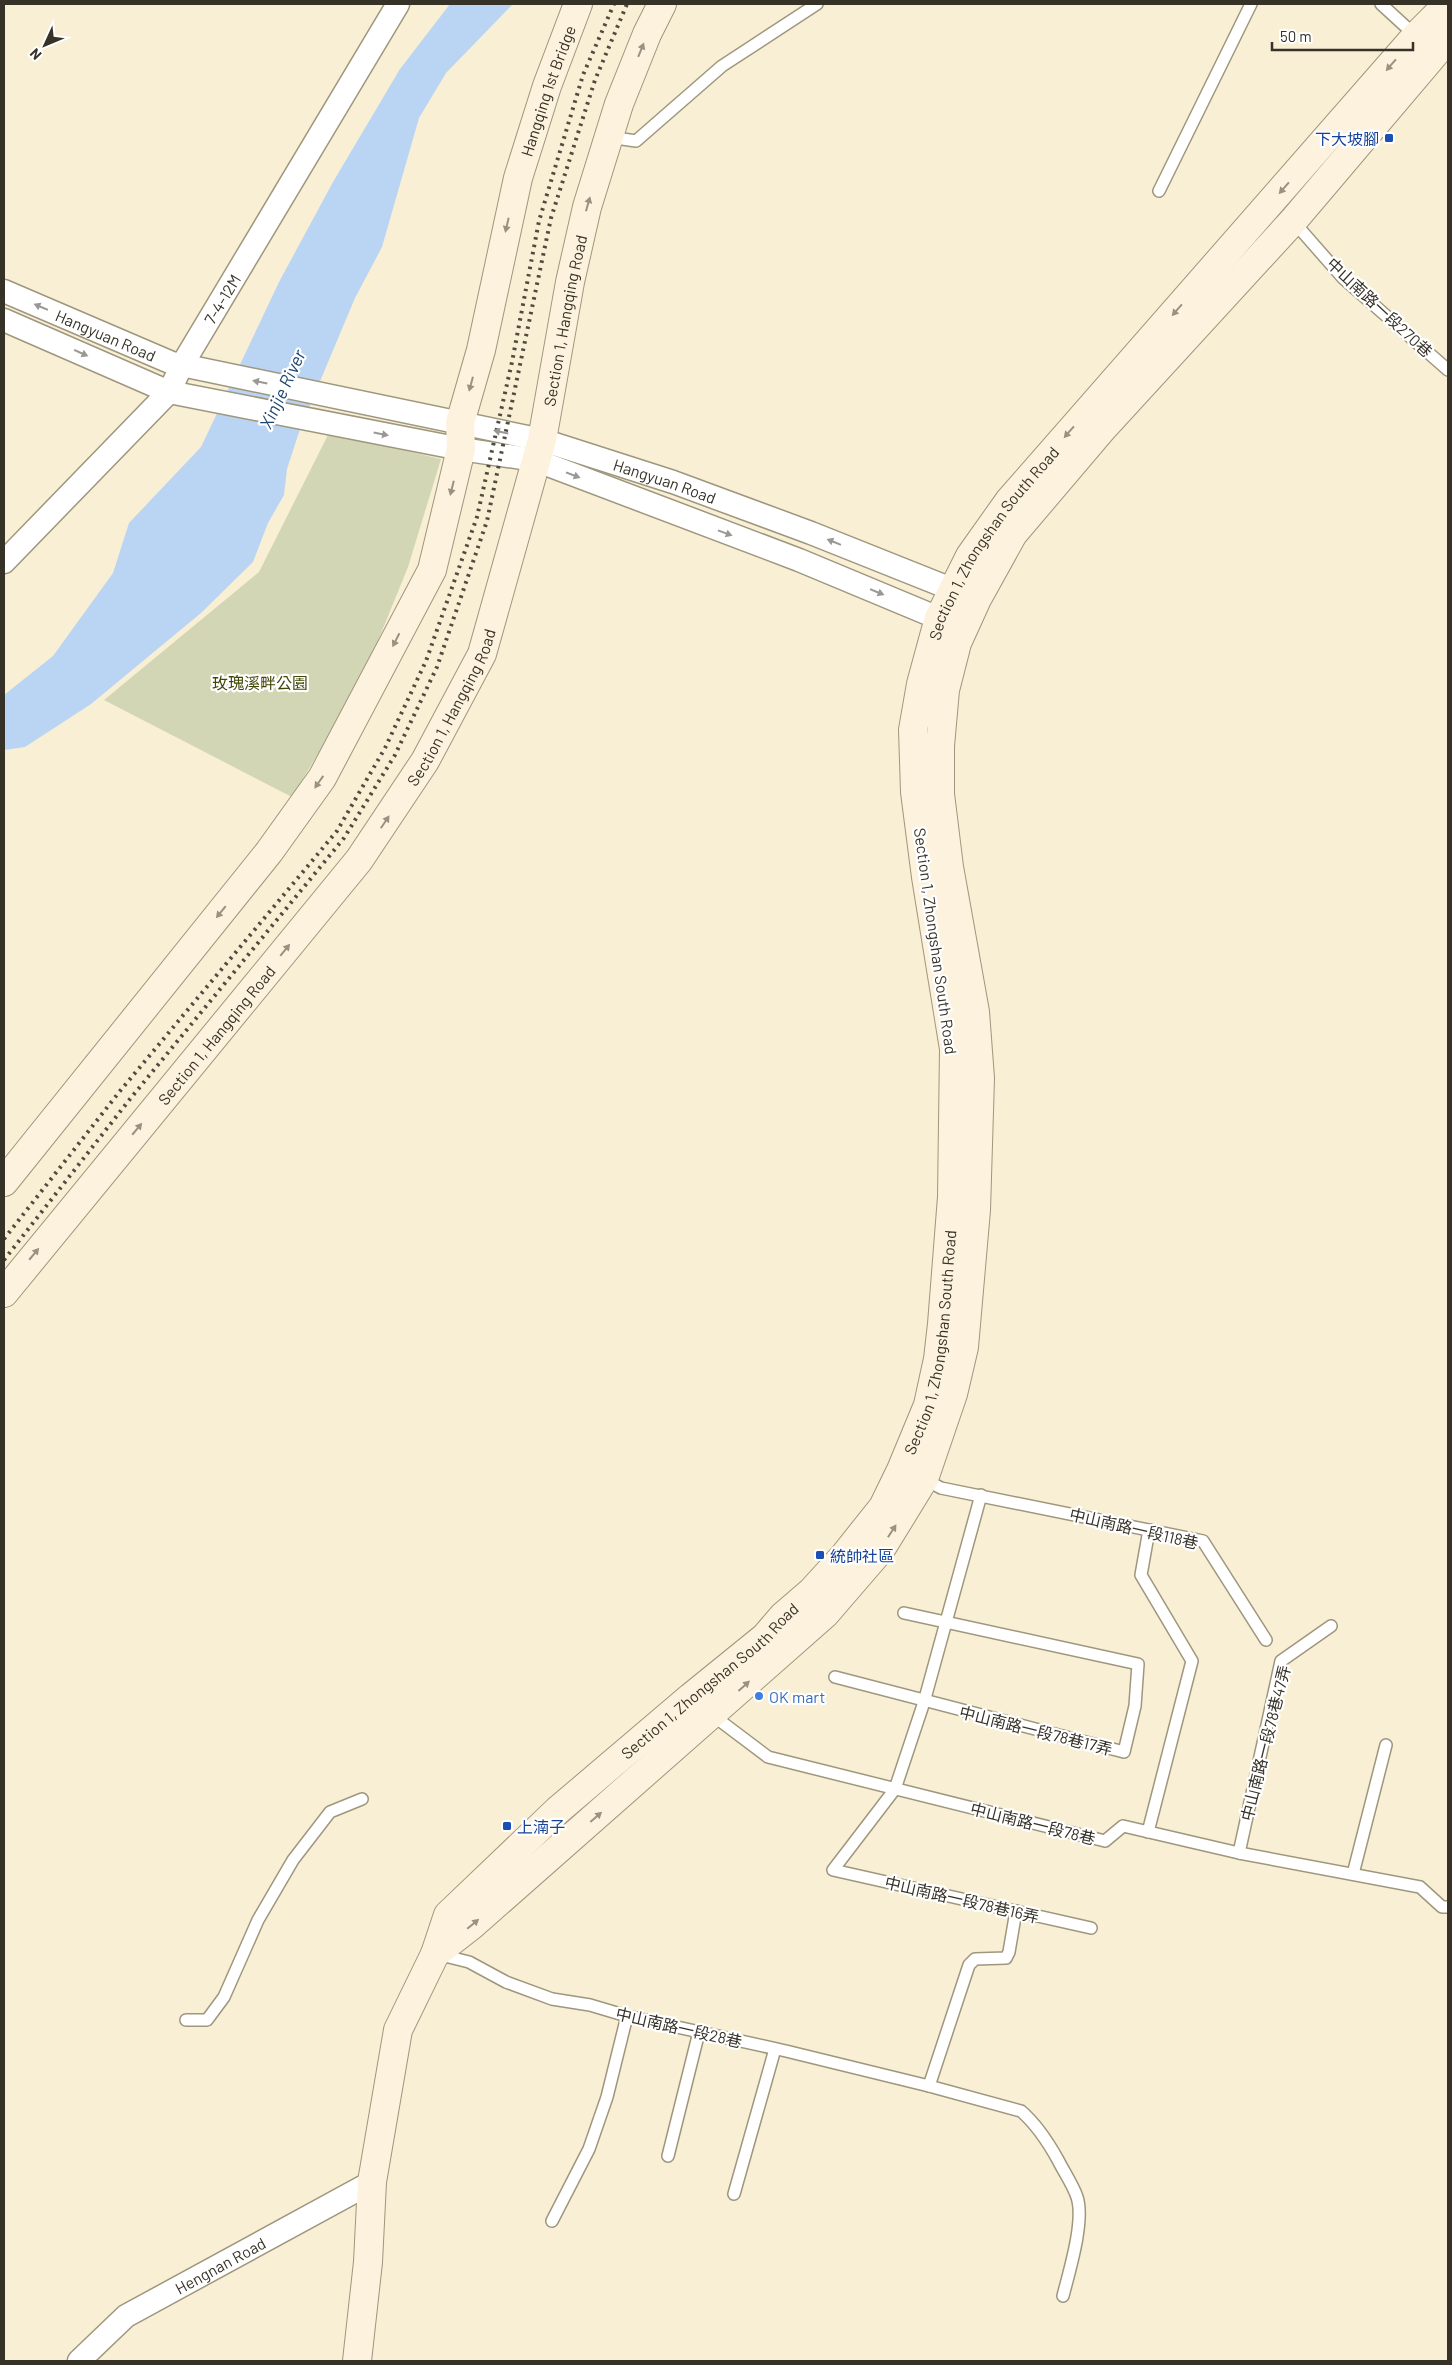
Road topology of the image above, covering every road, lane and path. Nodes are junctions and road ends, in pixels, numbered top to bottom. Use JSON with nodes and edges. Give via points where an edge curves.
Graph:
{"nodes":[{"id":1,"x":398,"y":4,"type":"edge"},
{"id":2,"x":578,"y":4,"type":"edge"},
{"id":3,"x":662,"y":4,"type":"edge"},
{"id":4,"x":816,"y":4,"type":"edge"},
{"id":5,"x":1250,"y":4,"type":"edge"},
{"id":6,"x":1381,"y":4,"type":"edge"},
{"id":7,"x":1448,"y":4,"type":"edge"},
{"id":8,"x":1432,"y":43,"type":"edge"},
{"id":9,"x":609,"y":137,"type":"junction"},
{"id":10,"x":1160,"y":191,"type":"dead end"},
{"id":11,"x":1293,"y":220,"type":"junction"},
{"id":12,"x":4,"y":291,"type":"edge"},
{"id":13,"x":4,"y":320,"type":"edge"},
{"id":14,"x":182,"y":365,"type":"junction"},
{"id":15,"x":1448,"y":370,"type":"edge"},
{"id":16,"x":169,"y":392,"type":"junction"},
{"id":17,"x":461,"y":436,"type":"junction"},
{"id":18,"x":538,"y":450,"type":"junction"},
{"id":19,"x":4,"y":562,"type":"edge"},
{"id":20,"x":965,"y":595,"type":"junction"},
{"id":21,"x":940,"y":618,"type":"junction"},
{"id":22,"x":964,"y":629,"type":"junction"},
{"id":23,"x":4,"y":1182,"type":"edge"},
{"id":24,"x":4,"y":1293,"type":"edge"},
{"id":25,"x":913,"y":1475,"type":"junction"},
{"id":26,"x":981,"y":1495,"type":"junction"},
{"id":27,"x":1148,"y":1530,"type":"junction"},
{"id":28,"x":904,"y":1613,"type":"dead end"},
{"id":29,"x":944,"y":1623,"type":"junction"},
{"id":30,"x":1331,"y":1626,"type":"dead end"},
{"id":31,"x":1266,"y":1640,"type":"dead end"},
{"id":32,"x":834,"y":1677,"type":"dead end"},
{"id":33,"x":924,"y":1702,"type":"junction"},
{"id":34,"x":701,"y":1706,"type":"junction"},
{"id":35,"x":1386,"y":1745,"type":"dead end"},
{"id":36,"x":895,"y":1789,"type":"junction"},
{"id":37,"x":362,"y":1800,"type":"dead end"},
{"id":38,"x":1148,"y":1832,"type":"junction"},
{"id":39,"x":1239,"y":1853,"type":"junction"},
{"id":40,"x":1353,"y":1874,"type":"junction"},
{"id":41,"x":1448,"y":1907,"type":"edge"},
{"id":42,"x":1016,"y":1912,"type":"junction"},
{"id":43,"x":1091,"y":1928,"type":"dead end"},
{"id":44,"x":435,"y":1954,"type":"junction"},
{"id":45,"x":627,"y":2016,"type":"junction"},
{"id":46,"x":186,"y":2020,"type":"dead end"},
{"id":47,"x":699,"y":2032,"type":"junction"},
{"id":48,"x":775,"y":2049,"type":"junction"},
{"id":49,"x":928,"y":2086,"type":"junction"},
{"id":50,"x":668,"y":2156,"type":"dead end"},
{"id":51,"x":372,"y":2182,"type":"junction"},
{"id":52,"x":734,"y":2194,"type":"dead end"},
{"id":53,"x":552,"y":2221,"type":"dead end"},
{"id":54,"x":1064,"y":2296,"type":"dead end"},
{"id":55,"x":79,"y":2361,"type":"edge"},
{"id":56,"x":357,"y":2361,"type":"edge"}],
"edges":[{"from":1,"to":14,"type":"street","name":"7-4-12M"},
{"from":2,"to":17,"type":"main road","name":"Hangqing 1st Bridge","one_way":true,"via":[[547,86],[518,178]]},
{"from":9,"to":3,"type":"main road","name":"Section 1, Hangqing Road","one_way":true},
{"from":4,"to":9,"type":"lane","via":[[722,66],[636,141]]},
{"from":5,"to":10,"type":"lane"},
{"from":6,"to":8,"type":"lane"},
{"from":7,"to":8,"type":"main road","name":"Section 1, Zhongshan South Road"},
{"from":8,"to":11,"type":"main road","name":"Section 1, Zhongshan South Road"},
{"from":8,"to":20,"type":"main road","name":"Section 1, Zhongshan South Road","one_way":true,"via":[[1009,501],[970,556]]},
{"from":18,"to":9,"type":"main road","name":"Section 1, Hangqing Road","one_way":true,"via":[[570,282],[585,216]]},
{"from":11,"to":15,"type":"lane","name":"中山南路一段270巷","via":[[1343,278]]},
{"from":11,"to":20,"type":"main road","name":"Section 1, Zhongshan South Road","via":[[1103,428]]},
{"from":14,"to":12,"type":"street","name":"Hangyuan Road","one_way":true,"via":[[172,364]]},
{"from":13,"to":16,"type":"street","name":"Hangyuan Road","one_way":true},
{"from":14,"to":16,"type":"street","name":"7-4-12M"},
{"from":17,"to":14,"type":"street","name":"Hangyuan Road","one_way":true,"via":[[342,398]]},
{"from":16,"to":17,"type":"street","name":"Hangyuan Road","one_way":true,"via":[[333,424]]},
{"from":16,"to":19,"type":"street","name":"7-4-12M"},
{"from":17,"to":18,"type":"street","name":"Hangyuan Road"},
{"from":17,"to":23,"type":"main road","one_way":true,"via":[[432,570],[322,778],[263,859]]},
{"from":20,"to":18,"type":"street","name":"Hangyuan Road","one_way":true,"via":[[811,532],[673,482]]},
{"from":18,"to":21,"type":"street","name":"Hangyuan Road","one_way":true},
{"from":24,"to":18,"type":"main road","name":"Section 1, Hangqing Road","one_way":true,"via":[[359,860],[425,761],[482,654]]},
{"from":20,"to":21,"type":"main road","name":"Section 1, Zhongshan South Road"},
{"from":20,"to":22,"type":"main road","name":"Section 1, Zhongshan South Road"},
{"from":21,"to":22,"type":"street","name":"Hangyuan Road"},
{"from":21,"to":25,"type":"main road","name":"Section 1, Zhongshan South Road","via":[[921,684],[913,730],[914,792],[954,1049],[952,1197],[938,1359]]},
{"from":22,"to":25,"type":"main road","name":"Section 1, Zhongshan South Road","via":[[957,643],[945,690],[940,794],[949,867],[975,1012],[980,1078],[976,1210],[964,1347],[953,1394]]},
{"from":25,"to":26,"type":"lane","name":"中山南路一段118巷","via":[[941,1488]]},
{"from":25,"to":34,"type":"main road","name":"Section 1, Zhongshan South Road","via":[[881,1549],[826,1614]]},
{"from":26,"to":27,"type":"lane","name":"中山南路一段118巷"},
{"from":26,"to":29,"type":"lane"},
{"from":27,"to":31,"type":"lane","name":"中山南路一段118巷","via":[[1204,1541]]},
{"from":27,"to":38,"type":"lane","via":[[1141,1575],[1192,1660]]},
{"from":28,"to":29,"type":"lane","name":"中山南路一段78巷17弄"},
{"from":29,"to":33,"type":"lane"},
{"from":29,"to":33,"type":"lane","name":"中山南路一段78巷17弄","via":[[1138,1664],[1135,1706],[1124,1752]]},
{"from":30,"to":39,"type":"lane","name":"中山南路一段78巷47弄","via":[[1281,1661]]},
{"from":32,"to":33,"type":"lane","name":"中山南路一段78巷17弄"},
{"from":33,"to":36,"type":"lane"},
{"from":34,"to":36,"type":"lane","name":"中山南路一段78巷","via":[[768,1757]]},
{"from":34,"to":44,"type":"main road","name":"Section 1, Zhongshan South Road","via":[[470,1926]]},
{"from":35,"to":40,"type":"lane"},
{"from":36,"to":38,"type":"lane","name":"中山南路一段78巷","via":[[1105,1841],[1123,1826]]},
{"from":36,"to":42,"type":"lane","name":"中山南路一段78巷16弄","via":[[833,1870]]},
{"from":37,"to":46,"type":"lane","via":[[330,1812],[278,1884],[258,1920],[224,1997],[207,2020]]},
{"from":38,"to":39,"type":"lane","name":"中山南路一段78巷"},
{"from":39,"to":40,"type":"lane","name":"中山南路一段78巷"},
{"from":40,"to":41,"type":"lane","name":"中山南路一段78巷","via":[[1420,1887],[1442,1907]]},
{"from":42,"to":43,"type":"lane","name":"中山南路一段78巷16弄"},
{"from":42,"to":49,"type":"lane","via":[[1006,1958],[975,1959],[969,1965]]},
{"from":44,"to":45,"type":"lane","name":"中山南路一段28巷","via":[[469,1962],[506,1982],[552,1999],[590,2005]]},
{"from":44,"to":51,"type":"main road","name":"Section 1, Zhongshan South Road","via":[[398,2030]]},
{"from":45,"to":47,"type":"lane","name":"中山南路一段28巷"},
{"from":45,"to":53,"type":"lane","via":[[607,2097],[589,2148]]},
{"from":47,"to":48,"type":"lane","name":"中山南路一段28巷"},
{"from":47,"to":50,"type":"lane"},
{"from":48,"to":49,"type":"lane","name":"中山南路一段28巷"},
{"from":48,"to":52,"type":"lane"},
{"from":49,"to":54,"type":"lane","name":"中山南路一段28巷","via":[[1021,2111],[1032,2120],[1054,2153],[1078,2198],[1074,2253]]},
{"from":51,"to":55,"type":"street","name":"Hengnan Road","via":[[126,2316]]},
{"from":51,"to":56,"type":"main road","name":"Section 1, Zhongshan South Road","via":[[368,2262]]}]}
